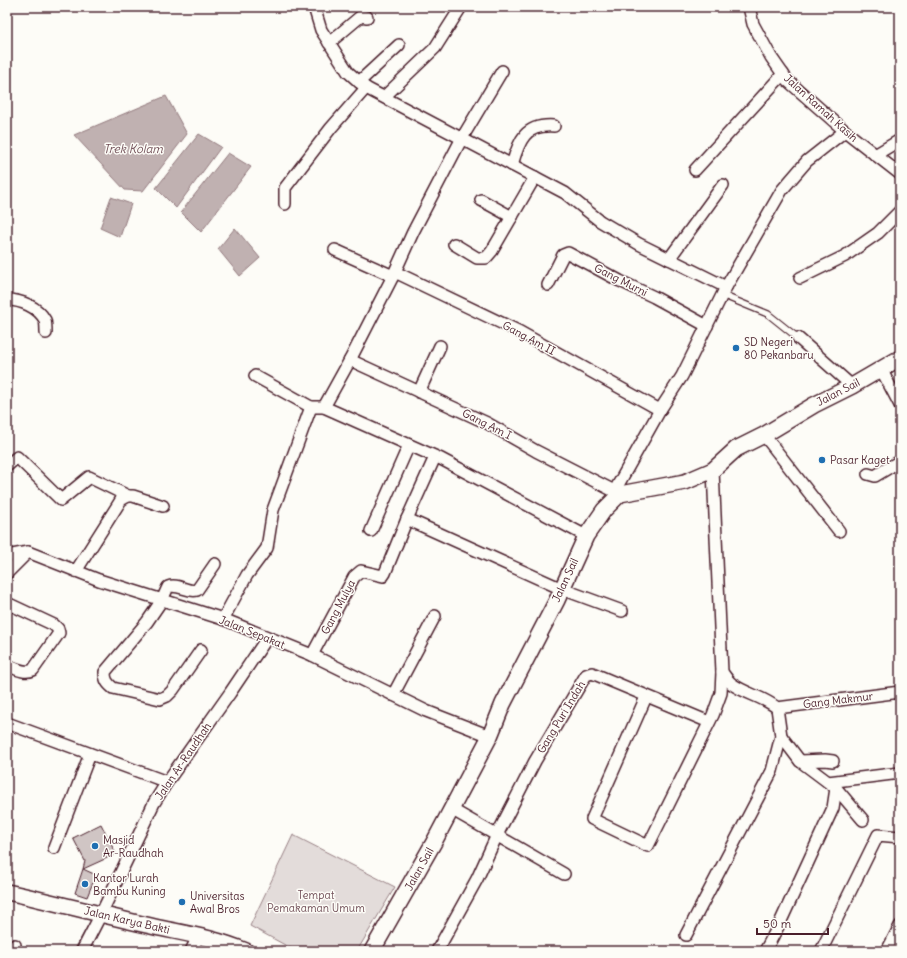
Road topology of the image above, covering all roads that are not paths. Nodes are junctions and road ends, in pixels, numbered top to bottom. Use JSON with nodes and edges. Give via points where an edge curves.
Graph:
{"nodes":[{"id":1,"x":314,"y":7,"type":"edge"},
{"id":2,"x":461,"y":7,"type":"edge"},
{"id":3,"x":749,"y":7,"type":"edge"},
{"id":4,"x":367,"y":18,"type":"dead end"},
{"id":5,"x":330,"y":43,"type":"junction"},
{"id":6,"x":399,"y":45,"type":"dead end"},
{"id":7,"x":502,"y":71,"type":"dead end"},
{"id":8,"x":783,"y":74,"type":"junction"},
{"id":9,"x":363,"y":85,"type":"junction"},
{"id":10,"x":384,"y":97,"type":"junction"},
{"id":11,"x":554,"y":126,"type":"dead end"},
{"id":12,"x":846,"y":131,"type":"junction"},
{"id":13,"x":462,"y":138,"type":"junction"},
{"id":14,"x":900,"y":140,"type":"edge"},
{"id":15,"x":875,"y":155,"type":"junction"},
{"id":16,"x":512,"y":165,"type":"junction"},
{"id":17,"x":695,"y":170,"type":"dead end"},
{"id":18,"x":900,"y":174,"type":"edge"},
{"id":19,"x":535,"y":177,"type":"junction"},
{"id":20,"x":723,"y":185,"type":"dead end"},
{"id":21,"x":481,"y":200,"type":"dead end"},
{"id":22,"x":285,"y":204,"type":"dead end"},
{"id":23,"x":900,"y":211,"type":"edge"},
{"id":24,"x":512,"y":217,"type":"junction"},
{"id":25,"x":454,"y":244,"type":"dead end"},
{"id":26,"x":335,"y":250,"type":"dead end"},
{"id":27,"x":669,"y":259,"type":"junction"},
{"id":28,"x":394,"y":274,"type":"junction"},
{"id":29,"x":800,"y":278,"type":"dead end"},
{"id":30,"x":548,"y":285,"type":"dead end"},
{"id":31,"x":724,"y":291,"type":"junction"},
{"id":32,"x":7,"y":300,"type":"edge"},
{"id":33,"x":707,"y":326,"type":"junction"},
{"id":34,"x":46,"y":333,"type":"dead end"},
{"id":35,"x":798,"y":338,"type":"joint"},
{"id":36,"x":440,"y":346,"type":"dead end"},
{"id":37,"x":900,"y":358,"type":"edge"},
{"id":38,"x":350,"y":360,"type":"junction"},
{"id":39,"x":881,"y":369,"type":"junction"},
{"id":40,"x":255,"y":376,"type":"dead end"},
{"id":41,"x":852,"y":386,"type":"junction"},
{"id":42,"x":419,"y":392,"type":"junction"},
{"id":43,"x":900,"y":405,"type":"edge"},
{"id":44,"x":311,"y":407,"type":"junction"},
{"id":45,"x":324,"y":407,"type":"junction"},
{"id":46,"x":660,"y":410,"type":"junction"},
{"id":47,"x":764,"y":435,"type":"junction"},
{"id":48,"x":409,"y":445,"type":"junction"},
{"id":49,"x":436,"y":457,"type":"junction"},
{"id":50,"x":900,"y":461,"type":"edge"},
{"id":51,"x":7,"y":466,"type":"edge"},
{"id":52,"x":713,"y":470,"type":"junction"},
{"id":53,"x":868,"y":474,"type":"dead end"},
{"id":54,"x":617,"y":493,"type":"junction"},
{"id":55,"x":128,"y":496,"type":"junction"},
{"id":56,"x":163,"y":506,"type":"dead end"},
{"id":57,"x":407,"y":519,"type":"junction"},
{"id":58,"x":371,"y":531,"type":"dead end"},
{"id":59,"x":839,"y":531,"type":"dead end"},
{"id":60,"x":586,"y":536,"type":"junction"},
{"id":61,"x":28,"y":552,"type":"junction"},
{"id":62,"x":8,"y":554,"type":"edge"},
{"id":63,"x":215,"y":564,"type":"dead end"},
{"id":64,"x":76,"y":571,"type":"junction"},
{"id":65,"x":7,"y":572,"type":"edge"},
{"id":66,"x":562,"y":589,"type":"junction"},
{"id":67,"x":162,"y":600,"type":"junction"},
{"id":68,"x":7,"y":603,"type":"edge"},
{"id":69,"x":622,"y":611,"type":"dead end"},
{"id":70,"x":435,"y":616,"type":"dead end"},
{"id":71,"x":222,"y":619,"type":"junction"},
{"id":72,"x":267,"y":638,"type":"junction"},
{"id":73,"x":201,"y":650,"type":"dead end"},
{"id":74,"x":312,"y":656,"type":"junction"},
{"id":75,"x":7,"y":664,"type":"edge"},
{"id":76,"x":722,"y":672,"type":"junction"},
{"id":77,"x":900,"y":692,"type":"edge"},
{"id":78,"x":393,"y":695,"type":"junction"},
{"id":79,"x":646,"y":697,"type":"junction"},
{"id":80,"x":777,"y":708,"type":"junction"},
{"id":81,"x":709,"y":722,"type":"junction"},
{"id":82,"x":7,"y":723,"type":"edge"},
{"id":83,"x":490,"y":736,"type":"junction"},
{"id":84,"x":781,"y":736,"type":"junction"},
{"id":85,"x":90,"y":754,"type":"junction"},
{"id":86,"x":800,"y":761,"type":"junction"},
{"id":87,"x":833,"y":761,"type":"dead end"},
{"id":88,"x":900,"y":774,"type":"edge"},
{"id":89,"x":167,"y":782,"type":"junction"},
{"id":90,"x":832,"y":785,"type":"junction"},
{"id":91,"x":451,"y":809,"type":"junction"},
{"id":92,"x":863,"y":820,"type":"dead end"},
{"id":93,"x":497,"y":836,"type":"junction"},
{"id":94,"x":900,"y":837,"type":"edge"},
{"id":95,"x":54,"y":848,"type":"dead end"},
{"id":96,"x":564,"y":874,"type":"dead end"},
{"id":97,"x":7,"y":892,"type":"edge"},
{"id":98,"x":101,"y":914,"type":"junction"},
{"id":99,"x":900,"y":926,"type":"edge"},
{"id":100,"x":199,"y":935,"type":"junction"},
{"id":101,"x":686,"y":935,"type":"dead end"},
{"id":102,"x":82,"y":951,"type":"edge"},
{"id":103,"x":192,"y":951,"type":"edge"},
{"id":104,"x":246,"y":951,"type":"edge"},
{"id":105,"x":372,"y":951,"type":"edge"},
{"id":106,"x":437,"y":951,"type":"edge"},
{"id":107,"x":765,"y":951,"type":"edge"},
{"id":108,"x":821,"y":951,"type":"edge"},
{"id":109,"x":887,"y":951,"type":"edge"}],
"edges":[{"from":1,"to":5,"type":"street","via":[[321,30]]},
{"from":2,"to":10,"type":"street","via":[[435,48]]},
{"from":3,"to":8,"type":"street","name":"Jalan Ramah Kasih","via":[[753,24]]},
{"from":4,"to":5,"type":"street","via":[[361,16]]},
{"from":5,"to":9,"type":"street","via":[[348,72]]},
{"from":6,"to":9,"type":"street"},
{"from":7,"to":13,"type":"street"},
{"from":8,"to":12,"type":"street","name":"Jalan Ramah Kasih"},
{"from":8,"to":17,"type":"street"},
{"from":9,"to":10,"type":"street"},
{"from":9,"to":22,"type":"street","via":[[285,188]]},
{"from":10,"to":13,"type":"street"},
{"from":11,"to":16,"type":"street","via":[[536,126],[528,131]]},
{"from":12,"to":15,"type":"street","name":"Jalan Ramah Kasih"},
{"from":12,"to":31,"type":"street","via":[[807,162],[782,190]]},
{"from":13,"to":16,"type":"street"},
{"from":13,"to":28,"type":"street"},
{"from":14,"to":15,"type":"street"},
{"from":15,"to":18,"type":"street","name":"Jalan Ramah Kasih"},
{"from":16,"to":19,"type":"street"},
{"from":19,"to":24,"type":"street"},
{"from":19,"to":27,"type":"street","via":[[565,193],[600,221]]},
{"from":20,"to":27,"type":"street"},
{"from":21,"to":24,"type":"street"},
{"from":23,"to":29,"type":"street","via":[[878,233],[845,256]]},
{"from":24,"to":25,"type":"street","via":[[486,258],[477,258]]},
{"from":26,"to":28,"type":"street","name":"Gang Am II"},
{"from":27,"to":31,"type":"street"},
{"from":28,"to":38,"type":"street"},
{"from":28,"to":46,"type":"street","name":"Gang Am II","via":[[520,332]]},
{"from":30,"to":33,"type":"street","name":"Gang Murni","via":[[563,255],[568,253]]},
{"from":31,"to":33,"type":"street"},
{"from":31,"to":35,"type":"lane","via":[[768,314]]},
{"from":32,"to":34,"type":"street","via":[[32,306],[46,322]]},
{"from":33,"to":46,"type":"street","via":[[682,376]]},
{"from":35,"to":41,"type":"street"},
{"from":36,"to":42,"type":"street"},
{"from":37,"to":39,"type":"street","name":"Jalan Sail"},
{"from":38,"to":42,"type":"street","name":"Gang Am I"},
{"from":38,"to":45,"type":"street"},
{"from":39,"to":41,"type":"street","name":"Jalan Sail"},
{"from":39,"to":43,"type":"street"},
{"from":40,"to":44,"type":"street"},
{"from":41,"to":47,"type":"street","name":"Jalan Sail"},
{"from":42,"to":54,"type":"street","name":"Gang Am I","via":[[486,422]]},
{"from":44,"to":45,"type":"street"},
{"from":44,"to":71,"type":"street","via":[[273,510],[267,548]]},
{"from":45,"to":48,"type":"street"},
{"from":46,"to":54,"type":"street"},
{"from":47,"to":52,"type":"street","name":"Jalan Sail","via":[[736,449]]},
{"from":47,"to":59,"type":"street"},
{"from":48,"to":49,"type":"street"},
{"from":48,"to":58,"type":"street"},
{"from":49,"to":57,"type":"street","name":"Gang Mulya"},
{"from":49,"to":60,"type":"street"},
{"from":50,"to":53,"type":"street","via":[[875,476]]},
{"from":51,"to":55,"type":"street","via":[[17,458],[61,500],[89,477]]},
{"from":52,"to":54,"type":"street","name":"Jalan Sail","via":[[685,482]]},
{"from":52,"to":76,"type":"street"},
{"from":54,"to":60,"type":"street","name":"Jalan Sail"},
{"from":55,"to":56,"type":"street"},
{"from":55,"to":64,"type":"street","via":[[121,500]]},
{"from":57,"to":66,"type":"street"},
{"from":57,"to":74,"type":"street","name":"Gang Mulya","via":[[383,576],[361,571],[354,576]]},
{"from":60,"to":66,"type":"street","name":"Jalan Sail"},
{"from":61,"to":62,"type":"street"},
{"from":61,"to":64,"type":"street","name":"Jalan Sepakat"},
{"from":61,"to":65,"type":"street"},
{"from":63,"to":67,"type":"street","via":[[197,590],[170,586]]},
{"from":64,"to":67,"type":"street","name":"Jalan Sepakat"},
{"from":66,"to":69,"type":"street"},
{"from":66,"to":83,"type":"street","name":"Jalan Sail","via":[[503,704]]},
{"from":67,"to":71,"type":"street","name":"Jalan Sepakat"},
{"from":67,"to":73,"type":"street","via":[[105,672],[107,684],[121,691],[160,699],[167,696]]},
{"from":68,"to":75,"type":"street","via":[[54,625],[59,633],[33,670],[23,671]]},
{"from":70,"to":78,"type":"street"},
{"from":71,"to":72,"type":"street","name":"Jalan Sepakat"},
{"from":72,"to":74,"type":"street","name":"Jalan Sepakat"},
{"from":72,"to":89,"type":"street","name":"Jalan Ar-Raudhah"},
{"from":74,"to":78,"type":"street","name":"Jalan Sepakat"},
{"from":76,"to":80,"type":"street","via":[[732,683],[769,701]]},
{"from":76,"to":81,"type":"street","via":[[721,693]]},
{"from":77,"to":80,"type":"street","name":"Gang Makmur"},
{"from":78,"to":83,"type":"street","name":"Jalan Sepakat"},
{"from":79,"to":81,"type":"street","name":"Gang Puri Indah"},
{"from":79,"to":81,"type":"street","via":[[592,819],[648,846]]},
{"from":79,"to":93,"type":"street","name":"Gang Puri Indah","via":[[592,673],[586,675],[535,760]]},
{"from":80,"to":84,"type":"street"},
{"from":82,"to":85,"type":"street"},
{"from":83,"to":91,"type":"street","name":"Jalan Sail"},
{"from":84,"to":86,"type":"street"},
{"from":84,"to":101,"type":"street","via":[[772,771]]},
{"from":85,"to":89,"type":"street"},
{"from":85,"to":95,"type":"street"},
{"from":86,"to":87,"type":"street"},
{"from":86,"to":90,"type":"street"},
{"from":88,"to":90,"type":"street"},
{"from":89,"to":98,"type":"street","name":"Jalan Ar-Raudhah","via":[[154,803]]},
{"from":90,"to":92,"type":"street"},
{"from":90,"to":107,"type":"street","via":[[834,808]]},
{"from":91,"to":93,"type":"street"},
{"from":91,"to":105,"type":"street","name":"Jalan Sail"},
{"from":93,"to":96,"type":"street"},
{"from":93,"to":106,"type":"street","name":"Gang Puri Indah","via":[[477,879]]},
{"from":94,"to":108,"type":"street","via":[[878,835]]},
{"from":97,"to":98,"type":"street","name":"Jalan Karya Bakti"},
{"from":98,"to":100,"type":"street","name":"Jalan Karya Bakti"},
{"from":98,"to":102,"type":"street","name":"Jalan Ar-Raudhah"},
{"from":99,"to":109,"type":"street"},
{"from":100,"to":103,"type":"street"},
{"from":100,"to":104,"type":"street","name":"Jalan Karya Bakti","via":[[226,942]]}]}
